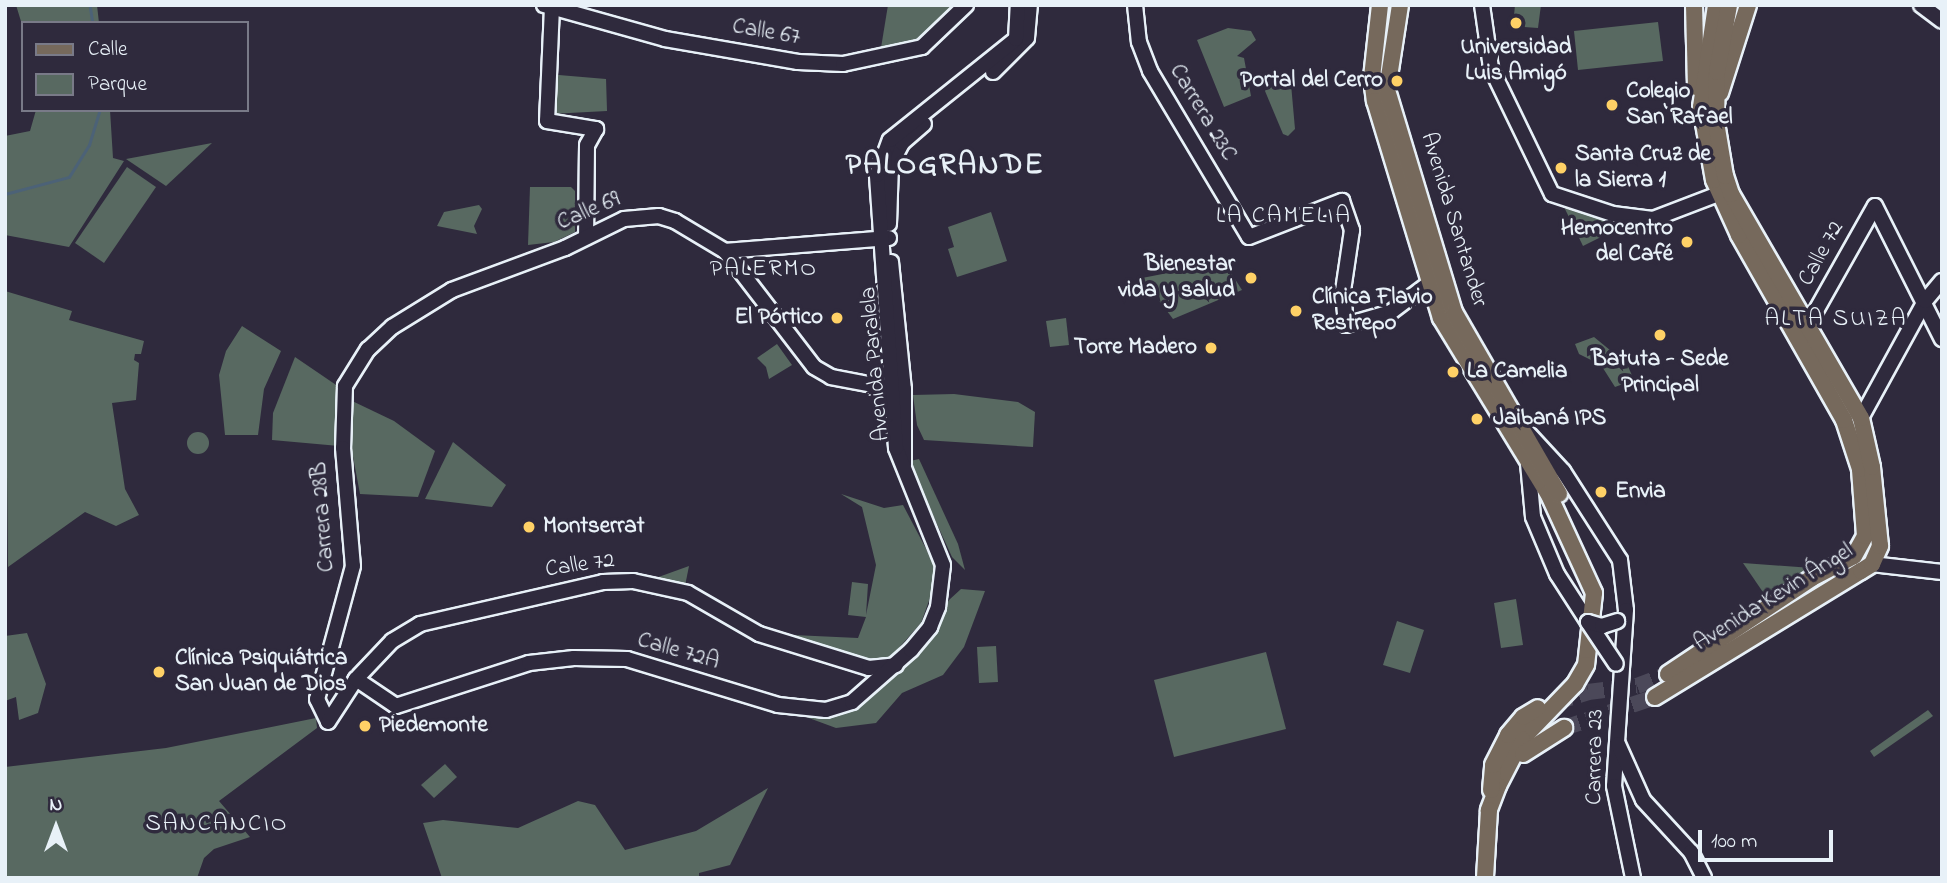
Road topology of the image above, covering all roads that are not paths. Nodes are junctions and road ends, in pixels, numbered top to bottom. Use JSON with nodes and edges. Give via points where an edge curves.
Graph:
{"nodes":[{"id":1,"x":966,"y":5,"type":"edge"},
{"id":2,"x":1018,"y":5,"type":"edge"},
{"id":3,"x":1030,"y":5,"type":"edge"},
{"id":4,"x":1135,"y":5,"type":"edge"},
{"id":5,"x":1380,"y":5,"type":"edge"},
{"id":6,"x":1400,"y":5,"type":"edge"},
{"id":7,"x":1482,"y":5,"type":"edge"},
{"id":8,"x":1694,"y":5,"type":"edge"},
{"id":9,"x":1716,"y":5,"type":"edge"},
{"id":10,"x":1729,"y":5,"type":"edge"},
{"id":11,"x":1748,"y":5,"type":"edge"},
{"id":12,"x":1921,"y":5,"type":"edge"},
{"id":13,"x":548,"y":6,"type":"edge"},
{"id":14,"x":1942,"y":21,"type":"edge"},
{"id":15,"x":1709,"y":104,"type":"junction"},
{"id":16,"x":1718,"y":194,"type":"junction"},
{"id":17,"x":586,"y":236,"type":"junction"},
{"id":18,"x":885,"y":239,"type":"junction"},
{"id":19,"x":724,"y":251,"type":"junction"},
{"id":20,"x":1942,"y":281,"type":"edge"},
{"id":21,"x":1432,"y":285,"type":"junction"},
{"id":22,"x":1926,"y":302,"type":"junction"},
{"id":23,"x":1809,"y":323,"type":"junction"},
{"id":24,"x":1942,"y":339,"type":"edge"},
{"id":25,"x":345,"y":386,"type":"joint"},
{"id":26,"x":897,"y":390,"type":"junction"},
{"id":27,"x":1861,"y":418,"type":"junction"},
{"id":28,"x":1523,"y":429,"type":"junction"},
{"id":29,"x":1528,"y":463,"type":"junction"},
{"id":30,"x":1872,"y":564,"type":"junction"},
{"id":31,"x":1942,"y":572,"type":"edge"},
{"id":32,"x":1812,"y":578,"type":"junction"},
{"id":33,"x":1788,"y":594,"type":"junction"},
{"id":34,"x":1822,"y":595,"type":"junction"},
{"id":35,"x":470,"y":612,"type":"junction"},
{"id":36,"x":1798,"y":613,"type":"junction"},
{"id":37,"x":1621,"y":615,"type":"junction"},
{"id":38,"x":1586,"y":619,"type":"junction"},
{"id":39,"x":460,"y":627,"type":"dead end"},
{"id":40,"x":896,"y":665,"type":"junction"},
{"id":41,"x":869,"y":667,"type":"junction"},
{"id":42,"x":1668,"y":674,"type":"tunnel mouth"},
{"id":43,"x":1621,"y":678,"type":"junction"},
{"id":44,"x":356,"y":679,"type":"junction"},
{"id":45,"x":877,"y":681,"type":"junction"},
{"id":46,"x":1655,"y":697,"type":"tunnel mouth"},
{"id":47,"x":1538,"y":708,"type":"tunnel mouth"},
{"id":48,"x":328,"y":722,"type":"joint"},
{"id":49,"x":1564,"y":728,"type":"tunnel mouth"},
{"id":50,"x":1618,"y":744,"type":"junction"},
{"id":51,"x":1523,"y":754,"type":"junction"},
{"id":52,"x":1489,"y":810,"type":"junction"},
{"id":53,"x":1485,"y":878,"type":"edge"},
{"id":54,"x":1496,"y":878,"type":"edge"},
{"id":55,"x":1633,"y":878,"type":"edge"},
{"id":56,"x":1704,"y":878,"type":"edge"}],
"edges":[{"from":1,"to":13,"type":"street","name":"Calle 67","via":[[922,47],[843,64],[799,62],[665,39]]},
{"from":2,"to":18,"type":"street","name":"Avenida Paralela","via":[[1016,39],[901,130],[885,149],[877,175]]},
{"from":3,"to":18,"type":"street","name":"Avenida Paralela","via":[[1027,38],[1018,52],[913,132],[895,154]]},
{"from":4,"to":21,"type":"street","name":"Carrera 23C","via":[[1139,41],[1150,71],[1178,110],[1249,237],[1342,201],[1352,230],[1343,290],[1346,325],[1391,312]]},
{"from":5,"to":21,"type":"main road","name":"Avenida Santander","via":[[1372,78],[1375,101]]},
{"from":6,"to":21,"type":"main road","name":"Avenida Santander","via":[[1387,90]]},
{"from":7,"to":16,"type":"street","via":[[1491,68],[1552,194],[1613,214],[1653,219]]},
{"from":8,"to":15,"type":"main road","via":[[1695,78]]},
{"from":9,"to":15,"type":"main road","name":"Avenida Kevin Ángel"},
{"from":10,"to":15,"type":"main road","name":"Avenida Kevin Ángel"},
{"from":11,"to":15,"type":"main road"},
{"from":12,"to":14,"type":"street"},
{"from":13,"to":17,"type":"street","via":[[547,121],[596,129],[587,145]]},
{"from":15,"to":16,"type":"main road","name":"Avenida Kevin Ángel"},
{"from":15,"to":23,"type":"main road","name":"Avenida Kevin Ángel","via":[[1731,194]]},
{"from":16,"to":32,"type":"main road","name":"Avenida Kevin Ángel","via":[[1854,444],[1865,522],[1863,543],[1854,556]]},
{"from":17,"to":19,"type":"street","name":"Calle 69","via":[[624,219],[659,216]]},
{"from":17,"to":25,"type":"street","name":"Calle 69","via":[[419,308],[368,349]]},
{"from":18,"to":19,"type":"street"},
{"from":18,"to":26,"type":"street","name":"Avenida Paralela"},
{"from":19,"to":26,"type":"street","via":[[814,367],[831,377]]},
{"from":20,"to":22,"type":"street"},
{"from":21,"to":28,"type":"main road","name":"Avenida Santander"},
{"from":21,"to":29,"type":"main road","name":"Avenida Santander","via":[[1452,340]]},
{"from":22,"to":23,"type":"street","name":"Calle 72","via":[[1875,206]]},
{"from":22,"to":24,"type":"street"},
{"from":22,"to":27,"type":"street"},
{"from":23,"to":27,"type":"main road","name":"Avenida Kevin Ángel"},
{"from":25,"to":48,"type":"street","name":"Carrera 28B","via":[[343,449],[353,566],[319,680],[317,699]]},
{"from":26,"to":40,"type":"street","name":"Avenida Paralela","via":[[896,448],[939,549],[943,593],[930,627]]},
{"from":27,"to":30,"type":"main road","name":"Avenida Kevin Ángel","via":[[1879,519],[1880,546]]},
{"from":28,"to":37,"type":"street","name":"Avenida Santander","via":[[1563,471],[1614,546]]},
{"from":28,"to":51,"type":"main road","via":[[1595,565],[1603,606],[1598,652],[1583,688]]},
{"from":29,"to":38,"type":"street","name":"Avenida Santander","via":[[1534,517],[1557,575]]},
{"from":29,"to":52,"type":"main road","via":[[1548,492],[1592,581],[1591,648],[1575,684],[1522,739]]},
{"from":30,"to":31,"type":"street"},
{"from":30,"to":34,"type":"main road","name":"Avenida Kevin Ángel"},
{"from":32,"to":33,"type":"main road","name":"Avenida Kevin Ángel"},
{"from":32,"to":34,"type":"main road","via":[[1821,584]]},
{"from":33,"to":36,"type":"main road","via":[[1789,607]]},
{"from":33,"to":42,"type":"main road","name":"Avenida Kevin Ángel"},
{"from":34,"to":36,"type":"main road","name":"Avenida Kevin Ángel"},
{"from":35,"to":39,"type":"street"},
{"from":35,"to":41,"type":"street","name":"Calle 72","via":[[554,591],[633,581],[688,593],[759,634]]},
{"from":35,"to":44,"type":"street","name":"Calle 72","via":[[420,624],[392,641]]},
{"from":36,"to":46,"type":"main road","name":"Avenida Kevin Ángel"},
{"from":37,"to":38,"type":"street","bridge":true,"via":[[1602,626]]},
{"from":37,"to":43,"type":"street","name":"Carrera 23"},
{"from":38,"to":43,"type":"street","name":"Carrera 23","bridge":true},
{"from":40,"to":41,"type":"street","name":"Calle 72"},
{"from":40,"to":45,"type":"street","name":"Calle 72A"},
{"from":41,"to":45,"type":"street"},
{"from":43,"to":50,"type":"street","name":"Carrera 23"},
{"from":44,"to":45,"type":"street","name":"Calle 72A","via":[[396,706],[497,670],[575,658],[627,659],[778,705],[825,710],[852,702]]},
{"from":44,"to":48,"type":"street","name":"Calle 72"},
{"from":47,"to":52,"type":"main road","via":[[1516,724],[1498,751]]},
{"from":49,"to":51,"type":"main road"},
{"from":50,"to":55,"type":"street","name":"Carrera 23","via":[[1616,805]]},
{"from":50,"to":56,"type":"street","via":[[1643,800],[1691,852]]},
{"from":51,"to":54,"type":"main road","via":[[1499,812]]},
{"from":52,"to":53,"type":"main road"}]}
